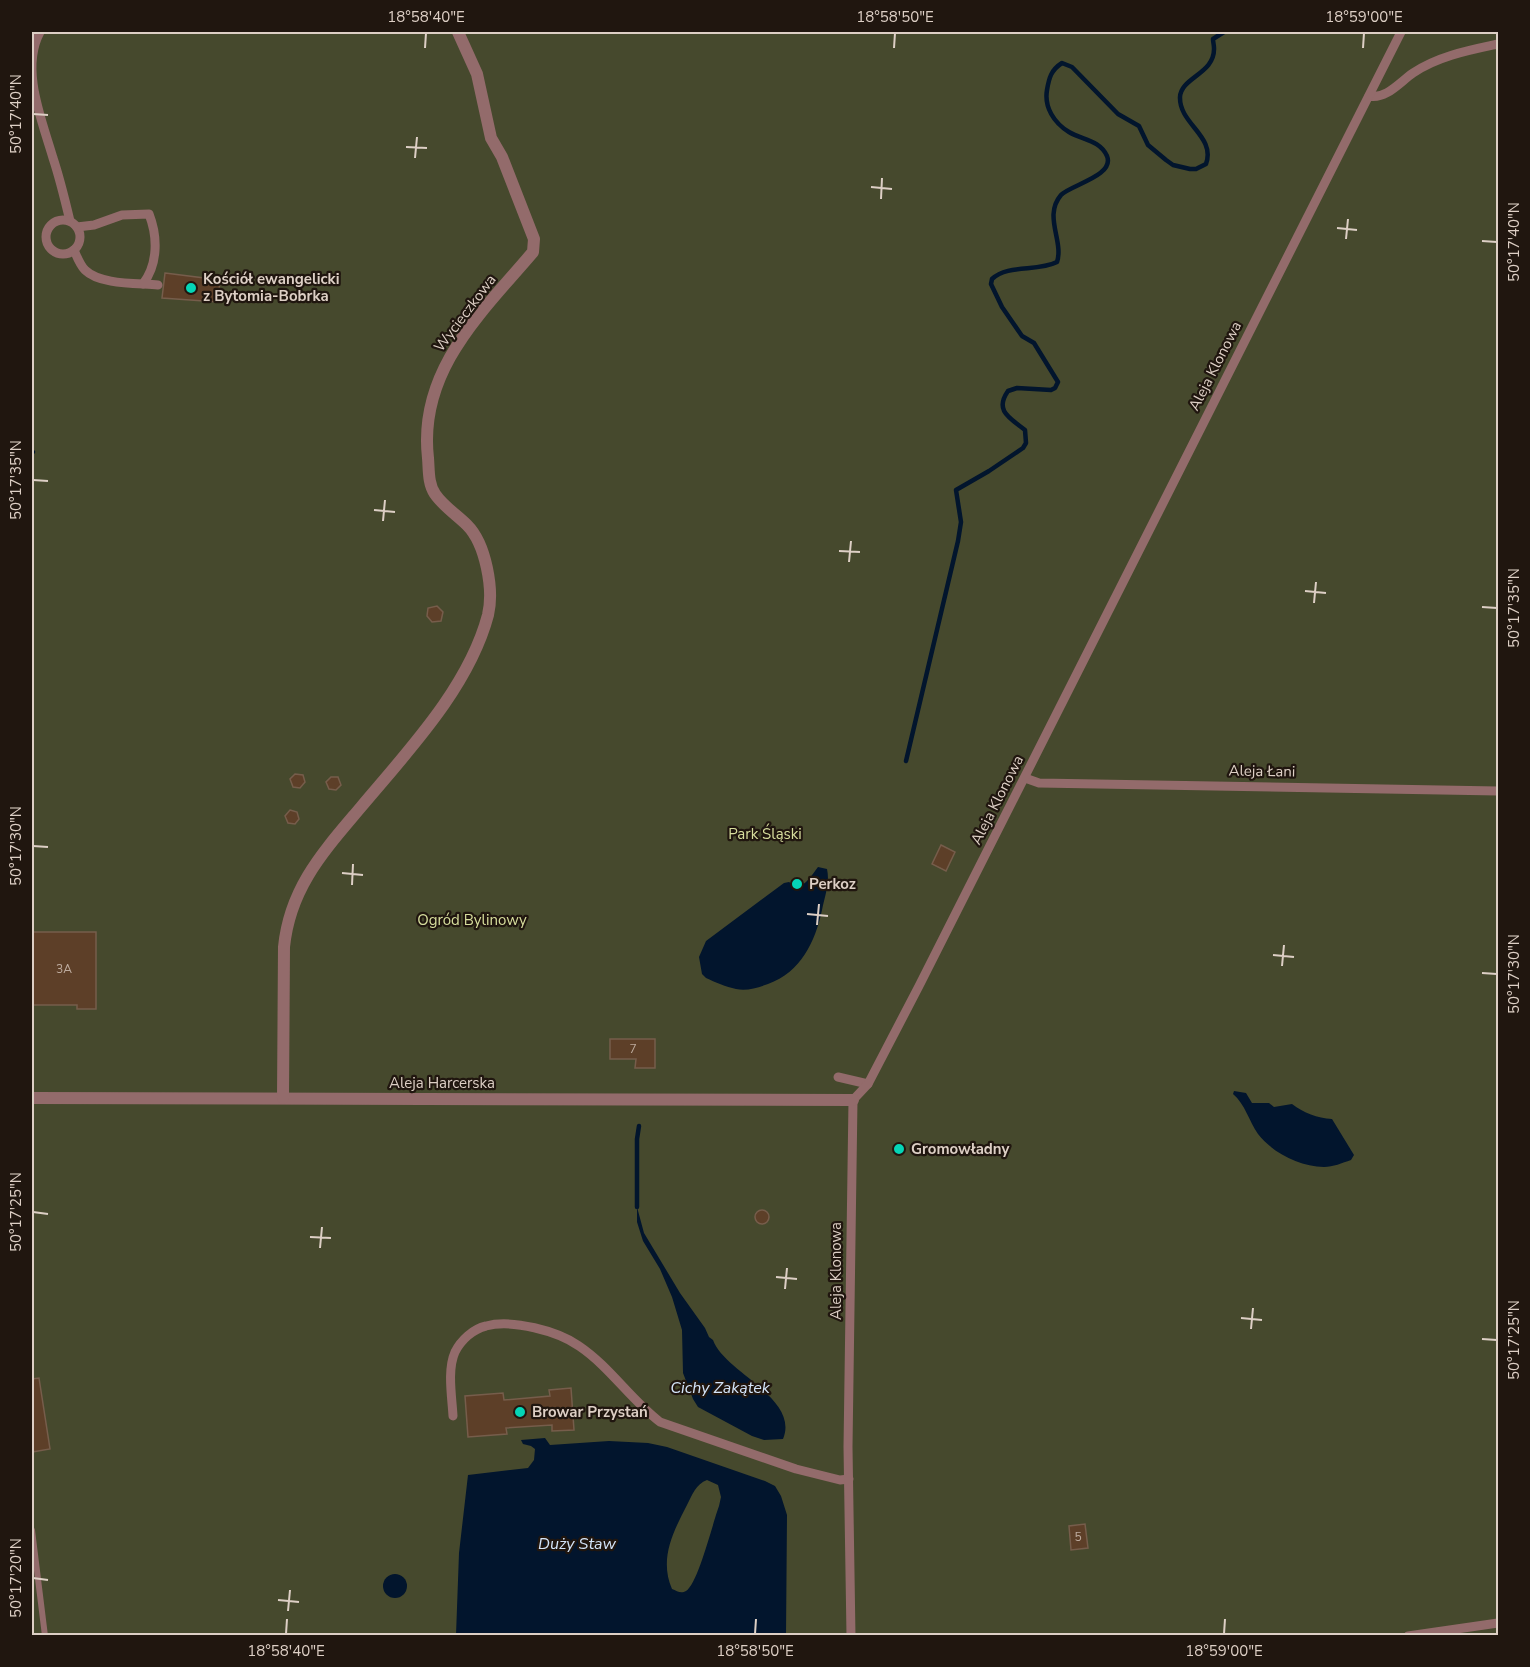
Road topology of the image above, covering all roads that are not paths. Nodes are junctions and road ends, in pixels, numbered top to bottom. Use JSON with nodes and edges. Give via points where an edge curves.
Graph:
{"nodes":[{"id":1,"x":40,"y":32,"type":"edge"},
{"id":2,"x":458,"y":32,"type":"edge"},
{"id":3,"x":1401,"y":32,"type":"edge"},
{"id":4,"x":1498,"y":44,"type":"edge"},
{"id":5,"x":1369,"y":96,"type":"junction"},
{"id":6,"x":73,"y":224,"type":"junction"},
{"id":7,"x":74,"y":250,"type":"junction"},
{"id":8,"x":143,"y":284,"type":"junction"},
{"id":9,"x":158,"y":285,"type":"dead end"},
{"id":10,"x":1025,"y":778,"type":"junction"},
{"id":11,"x":1498,"y":791,"type":"edge"},
{"id":12,"x":838,"y":1077,"type":"dead end"},
{"id":13,"x":868,"y":1084,"type":"junction"},
{"id":14,"x":32,"y":1098,"type":"edge"},
{"id":15,"x":283,"y":1098,"type":"junction"},
{"id":16,"x":853,"y":1100,"type":"junction"},
{"id":17,"x":453,"y":1416,"type":"dead end"},
{"id":18,"x":849,"y":1479,"type":"junction"},
{"id":19,"x":32,"y":1530,"type":"edge"},
{"id":20,"x":1498,"y":1623,"type":"edge"},
{"id":21,"x":45,"y":1635,"type":"edge"},
{"id":22,"x":851,"y":1635,"type":"edge"},
{"id":23,"x":1408,"y":1635,"type":"edge"}],
"edges":[{"from":1,"to":6,"type":"street","via":[[32,57],[34,83]]},
{"from":2,"to":15,"type":"street","name":"Wycieczkowa","via":[[477,74],[491,138],[534,239],[533,252],[449,356],[430,407],[426,438],[434,493],[478,539],[487,568],[489,613],[469,660],[435,716],[301,885],[285,932]]},
{"from":3,"to":5,"type":"street","name":"Aleja Klonowa"},
{"from":4,"to":5,"type":"street","via":[[1434,61],[1387,93],[1376,98]]},
{"from":5,"to":10,"type":"street","name":"Aleja Klonowa"},
{"from":6,"to":7,"type":"street","via":[[80,238]]},
{"from":6,"to":7,"type":"street","via":[[54,222],[45,238],[56,253]]},
{"from":6,"to":8,"type":"street","via":[[85,228],[122,215],[148,214],[155,230],[154,263]]},
{"from":7,"to":8,"type":"street","via":[[92,276]]},
{"from":8,"to":9,"type":"street"},
{"from":10,"to":11,"type":"street","name":"Aleja Łani","via":[[1039,783]]},
{"from":10,"to":13,"type":"street","name":"Aleja Klonowa"},
{"from":12,"to":13,"type":"street"},
{"from":13,"to":16,"type":"street","name":"Aleja Klonowa"},
{"from":14,"to":15,"type":"street","name":"Aleja Harcerska"},
{"from":15,"to":16,"type":"street","name":"Aleja Harcerska"},
{"from":16,"to":18,"type":"street","name":"Aleja Klonowa"},
{"from":17,"to":18,"type":"street","via":[[451,1369],[461,1343],[486,1326],[530,1327],[566,1339],[589,1353],[660,1422],[796,1470]]},
{"from":18,"to":22,"type":"street","name":"Aleja Klonowa"},
{"from":19,"to":21,"type":"lane"},
{"from":20,"to":23,"type":"street"}]}
